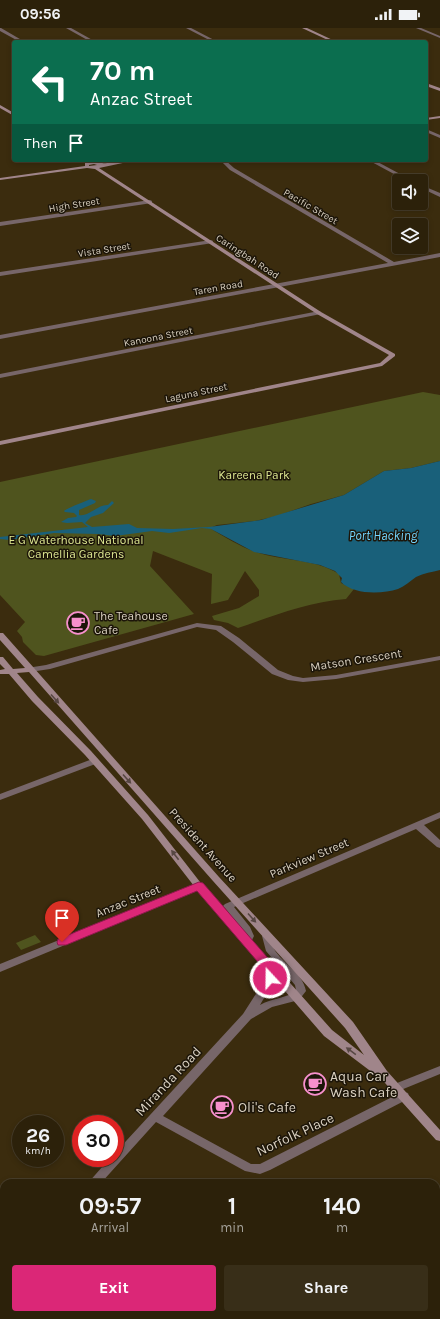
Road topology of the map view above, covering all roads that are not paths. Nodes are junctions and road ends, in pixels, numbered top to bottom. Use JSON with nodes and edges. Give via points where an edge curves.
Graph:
{"nodes":[{"id":1,"x":68,"y":28,"type":"edge"},
{"id":2,"x":188,"y":28,"type":"edge"},
{"id":3,"x":304,"y":28,"type":"edge"},
{"id":4,"x":418,"y":28,"type":"edge"},
{"id":5,"x":0,"y":29,"type":"edge"},
{"id":6,"x":440,"y":37,"type":"edge"},
{"id":7,"x":19,"y":40,"type":"edge"},
{"id":8,"x":90,"y":40,"type":"edge"},
{"id":9,"x":212,"y":40,"type":"edge"},
{"id":10,"x":331,"y":40,"type":"edge"},
{"id":11,"x":428,"y":85,"type":"edge"},
{"id":12,"x":440,"y":90,"type":"edge"},
{"id":13,"x":0,"y":106,"type":"edge"},
{"id":14,"x":12,"y":114,"type":"edge"},
{"id":15,"x":440,"y":117,"type":"edge"},
{"id":16,"x":428,"y":119,"type":"edge"},
{"id":17,"x":428,"y":131,"type":"edge"},
{"id":18,"x":440,"y":137,"type":"edge"},
{"id":19,"x":86,"y":162,"type":"edge"},
{"id":20,"x":123,"y":162,"type":"edge"},
{"id":21,"x":224,"y":162,"type":"edge"},
{"id":22,"x":374,"y":162,"type":"edge"},
{"id":23,"x":88,"y":165,"type":"junction"},
{"id":24,"x":98,"y":166,"type":"junction"},
{"id":25,"x":397,"y":174,"type":"edge"},
{"id":26,"x":0,"y":179,"type":"edge"},
{"id":27,"x":428,"y":189,"type":"edge"},
{"id":28,"x":440,"y":195,"type":"edge"},
{"id":29,"x":150,"y":202,"type":"junction"},
{"id":30,"x":0,"y":224,"type":"edge"},
{"id":31,"x":211,"y":242,"type":"junction"},
{"id":32,"x":440,"y":255,"type":"edge"},
{"id":33,"x":393,"y":264,"type":"junction"},
{"id":34,"x":0,"y":274,"type":"edge"},
{"id":35,"x":279,"y":286,"type":"junction"},
{"id":36,"x":319,"y":313,"type":"junction"},
{"id":37,"x":0,"y":337,"type":"edge"},
{"id":38,"x":393,"y":355,"type":"joint"},
{"id":39,"x":0,"y":376,"type":"edge"},
{"id":40,"x":0,"y":444,"type":"edge"},
{"id":41,"x":0,"y":635,"type":"edge"},
{"id":42,"x":440,"y":658,"type":"edge"},
{"id":43,"x":0,"y":659,"type":"edge"},
{"id":44,"x":30,"y":670,"type":"junction"},
{"id":45,"x":10,"y":671,"type":"junction"},
{"id":46,"x":0,"y":672,"type":"edge"},
{"id":47,"x":95,"y":761,"type":"junction"},
{"id":48,"x":0,"y":797,"type":"edge"},
{"id":49,"x":440,"y":815,"type":"edge"},
{"id":50,"x":418,"y":825,"type":"junction"},
{"id":51,"x":440,"y":845,"type":"edge"},
{"id":52,"x":199,"y":886,"type":"junction"},
{"id":53,"x":237,"y":902,"type":"junction"},
{"id":54,"x":267,"y":936,"type":"junction"},
{"id":55,"x":247,"y":942,"type":"junction"},
{"id":56,"x":269,"y":967,"type":"junction"},
{"id":57,"x":0,"y":968,"type":"edge"},
{"id":58,"x":295,"y":997,"type":"junction"},
{"id":59,"x":247,"y":1017,"type":"junction"},
{"id":60,"x":440,"y":1070,"type":"edge"},
{"id":61,"x":383,"y":1074,"type":"junction"},
{"id":62,"x":396,"y":1088,"type":"junction"},
{"id":63,"x":404,"y":1096,"type":"junction"},
{"id":64,"x":156,"y":1117,"type":"junction"},
{"id":65,"x":440,"y":1137,"type":"edge"},
{"id":66,"x":98,"y":1179,"type":"edge"}],
"edges":[{"from":1,"to":8,"type":"street"},
{"from":2,"to":9,"type":"street"},
{"from":3,"to":10,"type":"street"},
{"from":4,"to":6,"type":"street"},
{"from":5,"to":7,"type":"street"},
{"from":11,"to":12,"type":"street"},
{"from":13,"to":14,"type":"street"},
{"from":15,"to":16,"type":"street"},
{"from":17,"to":18,"type":"street"},
{"from":19,"to":23,"type":"street"},
{"from":20,"to":24,"type":"street"},
{"from":21,"to":33,"type":"street","name":"Pacific Street"},
{"from":22,"to":25,"type":"street"},
{"from":23,"to":24,"type":"street","via":[[96,163]]},
{"from":23,"to":26,"type":"street"},
{"from":24,"to":29,"type":"street","name":"Caringbah Road"},
{"from":27,"to":28,"type":"street"},
{"from":29,"to":30,"type":"street","name":"High Street"},
{"from":29,"to":31,"type":"street","name":"Caringbah Road"},
{"from":31,"to":34,"type":"street","name":"Vista Street"},
{"from":31,"to":35,"type":"street","name":"Caringbah Road"},
{"from":32,"to":33,"type":"street","name":"Taren Road"},
{"from":33,"to":35,"type":"street","name":"Taren Road"},
{"from":35,"to":36,"type":"street","name":"Caringbah Road"},
{"from":35,"to":37,"type":"street","name":"Taren Road"},
{"from":36,"to":38,"type":"street","name":"Caringbah Road"},
{"from":36,"to":39,"type":"street","name":"Kanoona Street"},
{"from":38,"to":40,"type":"street","name":"Laguna Street","via":[[382,364]]},
{"from":41,"to":44,"type":"street","name":"President Avenue"},
{"from":42,"to":44,"type":"street","name":"Matson Crescent","via":[[336,677],[303,680],[291,678],[265,666],[218,628],[198,625]]},
{"from":43,"to":45,"type":"street","name":"President Avenue"},
{"from":44,"to":45,"type":"street","name":"Matson Crescent"},
{"from":44,"to":53,"type":"street","name":"President Avenue","one_way":true},
{"from":45,"to":46,"type":"street","name":"Matson Crescent"},
{"from":45,"to":47,"type":"street","name":"President Avenue"},
{"from":47,"to":48,"type":"street"},
{"from":52,"to":47,"type":"street","name":"President Avenue","one_way":true,"via":[[145,817]]},
{"from":49,"to":50,"type":"street","name":"Parkview Street"},
{"from":50,"to":51,"type":"street"},
{"from":50,"to":53,"type":"street","name":"Parkview Street"},
{"from":52,"to":55,"type":"street","name":"President Avenue"},
{"from":52,"to":57,"type":"street","name":"Anzac Street"},
{"from":53,"to":54,"type":"street","name":"President Avenue","one_way":true},
{"from":53,"to":55,"type":"street","via":[[228,906],[248,929]]},
{"from":54,"to":58,"type":"street","via":[[268,949],[300,984],[301,991]]},
{"from":54,"to":61,"type":"street","name":"President Avenue","via":[[349,1025]]},
{"from":55,"to":56,"type":"street","name":"President Avenue"},
{"from":56,"to":58,"type":"street","name":"President Avenue"},
{"from":56,"to":59,"type":"street","name":"Miranda Road","via":[[268,983]]},
{"from":58,"to":59,"type":"street","name":"Miranda Road","via":[[269,1004]]},
{"from":61,"to":58,"type":"street","name":"President Avenue","one_way":true,"via":[[328,1033]]},
{"from":59,"to":64,"type":"street","name":"Miranda Road"},
{"from":60,"to":62,"type":"street"},
{"from":61,"to":62,"type":"street","name":"President Avenue"},
{"from":62,"to":63,"type":"street","name":"President Avenue"},
{"from":63,"to":64,"type":"street","name":"Norfolk Place","via":[[260,1168],[248,1168]]},
{"from":63,"to":65,"type":"street","name":"President Avenue"},
{"from":64,"to":66,"type":"street","name":"Miranda Road"}]}
